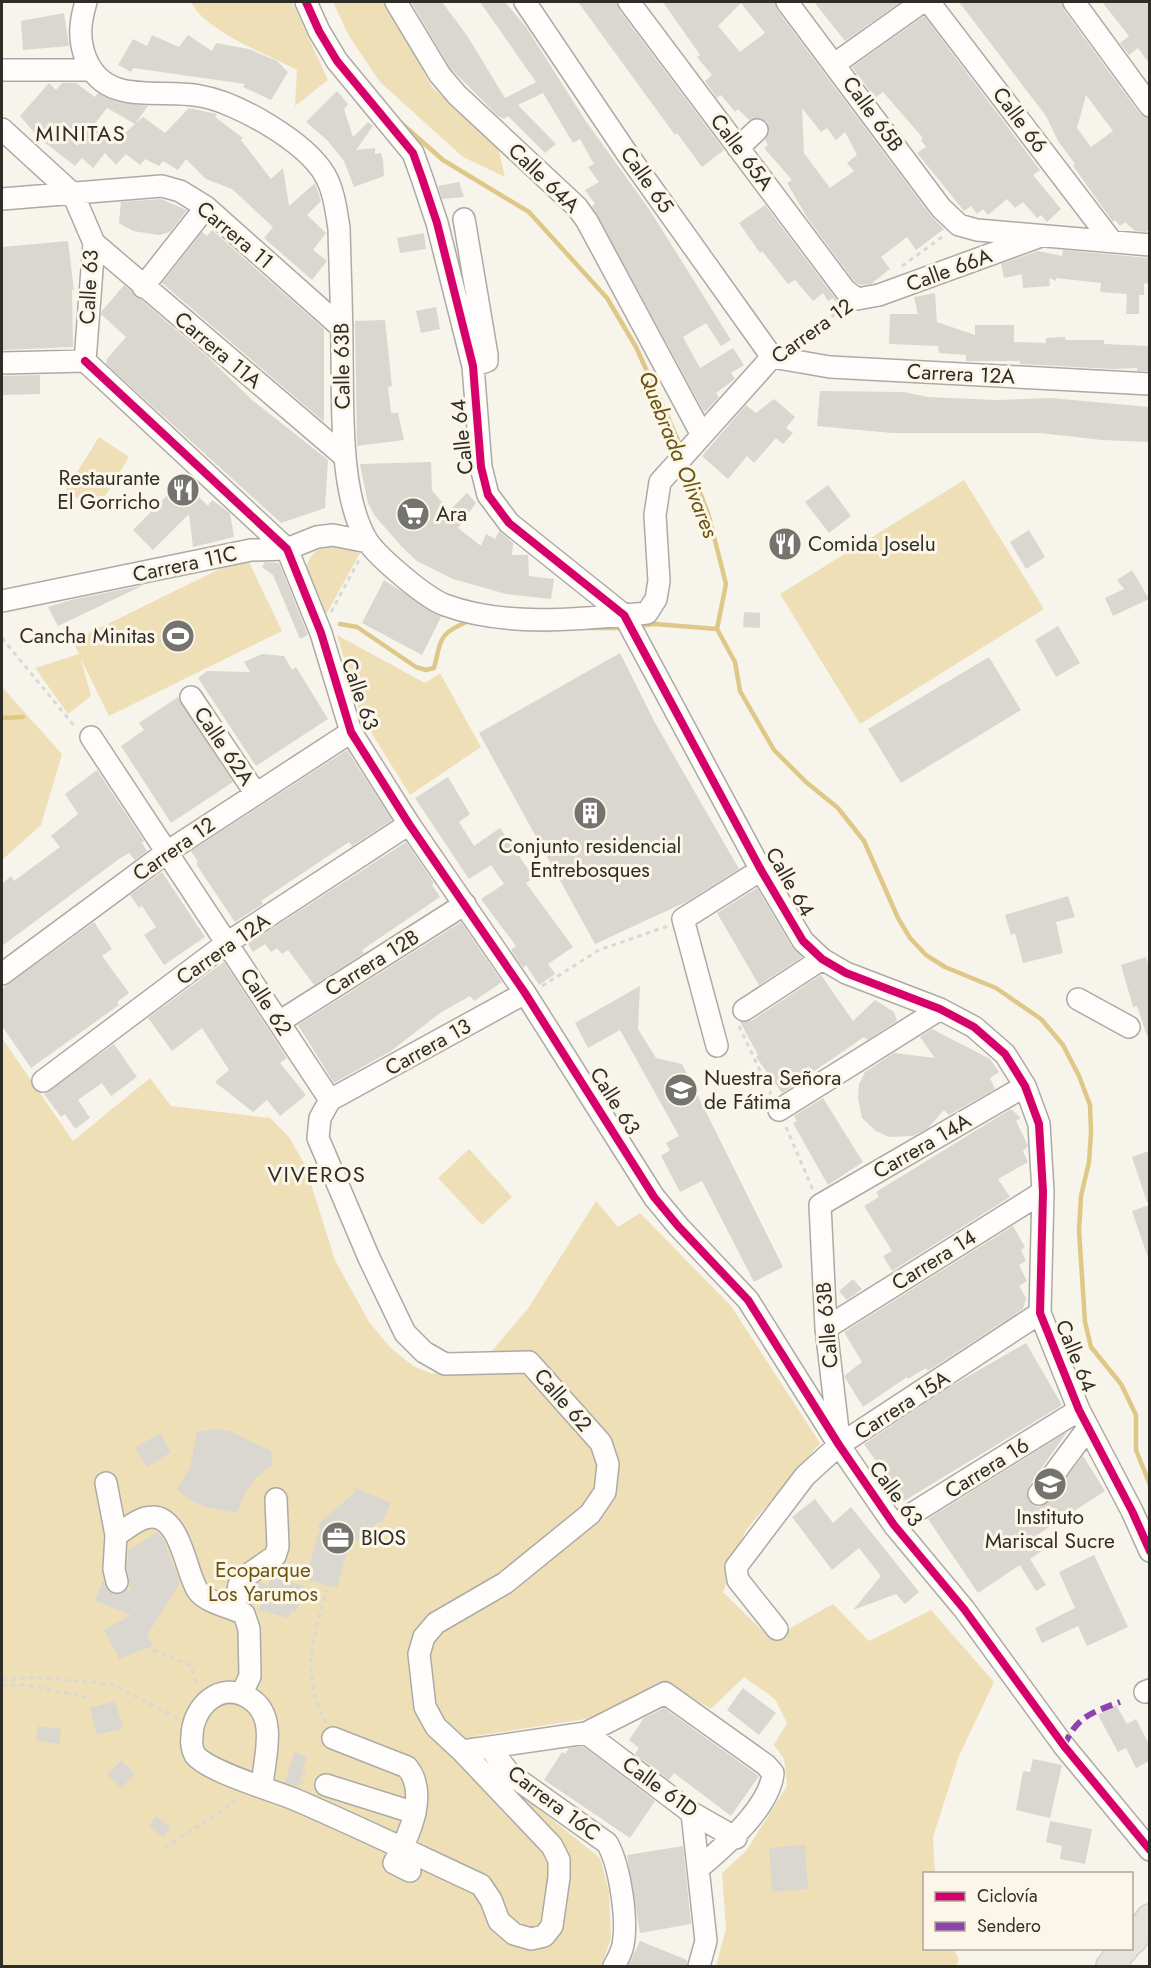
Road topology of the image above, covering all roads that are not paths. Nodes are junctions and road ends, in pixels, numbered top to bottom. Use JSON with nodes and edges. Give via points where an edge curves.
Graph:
{"nodes":[{"id":1,"x":86,"y":2,"type":"edge"},
{"id":2,"x":306,"y":2,"type":"edge"},
{"id":3,"x":396,"y":2,"type":"edge"},
{"id":4,"x":525,"y":2,"type":"edge"},
{"id":5,"x":629,"y":2,"type":"edge"},
{"id":6,"x":788,"y":2,"type":"edge"},
{"id":7,"x":922,"y":2,"type":"edge"},
{"id":8,"x":929,"y":2,"type":"edge"},
{"id":9,"x":1074,"y":2,"type":"edge"},
{"id":10,"x":836,"y":63,"type":"junction"},
{"id":11,"x":2,"y":70,"type":"edge"},
{"id":12,"x":91,"y":70,"type":"junction"},
{"id":13,"x":1149,"y":106,"type":"edge"},
{"id":14,"x":2,"y":129,"type":"edge"},
{"id":15,"x":756,"y":130,"type":"road end"},
{"id":16,"x":738,"y":148,"type":"junction"},
{"id":17,"x":73,"y":194,"type":"junction"},
{"id":18,"x":2,"y":199,"type":"edge"},
{"id":19,"x":206,"y":207,"type":"junction"},
{"id":20,"x":464,"y":219,"type":"dead end"},
{"id":21,"x":1041,"y":236,"type":"junction"},
{"id":22,"x":1110,"y":239,"type":"junction"},
{"id":23,"x":94,"y":243,"type":"junction"},
{"id":24,"x":1149,"y":245,"type":"edge"},
{"id":25,"x":143,"y":287,"type":"junction"},
{"id":26,"x":857,"y":299,"type":"joint"},
{"id":27,"x":342,"y":328,"type":"junction"},
{"id":28,"x":772,"y":357,"type":"junction"},
{"id":29,"x":85,"y":361,"type":"junction"},
{"id":30,"x":2,"y":363,"type":"edge"},
{"id":31,"x":473,"y":366,"type":"junction"},
{"id":32,"x":1149,"y":384,"type":"edge"},
{"id":33,"x":697,"y":441,"type":"junction"},
{"id":34,"x":344,"y":456,"type":"junction"},
{"id":35,"x":368,"y":542,"type":"junction"},
{"id":36,"x":287,"y":549,"type":"junction"},
{"id":37,"x":2,"y":602,"type":"edge"},
{"id":38,"x":624,"y":615,"type":"junction"},
{"id":39,"x":191,"y":697,"type":"dead end"},
{"id":40,"x":351,"y":732,"type":"junction"},
{"id":41,"x":91,"y":738,"type":"road end"},
{"id":42,"x":256,"y":794,"type":"junction"},
{"id":43,"x":409,"y":824,"type":"junction"},
{"id":44,"x":167,"y":852,"type":"junction"},
{"id":45,"x":761,"y":870,"type":"junction"},
{"id":46,"x":465,"y":904,"type":"junction"},
{"id":47,"x":227,"y":943,"type":"junction"},
{"id":48,"x":822,"y":959,"type":"junction"},
{"id":49,"x":2,"y":974,"type":"edge"},
{"id":50,"x":525,"y":993,"type":"junction"},
{"id":51,"x":1078,"y":999,"type":"dead end"},
{"id":52,"x":940,"y":1009,"type":"junction"},
{"id":53,"x":744,"y":1010,"type":"dead end"},
{"id":54,"x":279,"y":1022,"type":"junction"},
{"id":55,"x":1129,"y":1027,"type":"dead end"},
{"id":56,"x":717,"y":1046,"type":"dead end"},
{"id":57,"x":43,"y":1081,"type":"dead end"},
{"id":58,"x":1025,"y":1086,"type":"junction"},
{"id":59,"x":330,"y":1100,"type":"junction"},
{"id":60,"x":779,"y":1110,"type":"dead end"},
{"id":61,"x":1043,"y":1192,"type":"junction"},
{"id":62,"x":820,"y":1205,"type":"joint"},
{"id":63,"x":1040,"y":1313,"type":"junction"},
{"id":64,"x":826,"y":1328,"type":"junction"},
{"id":65,"x":1083,"y":1419,"type":"junction"},
{"id":66,"x":839,"y":1445,"type":"junction"},
{"id":67,"x":106,"y":1483,"type":"dead end"},
{"id":68,"x":1039,"y":1494,"type":"dead end"},
{"id":69,"x":276,"y":1499,"type":"dead end"},
{"id":70,"x":894,"y":1525,"type":"junction"},
{"id":71,"x":116,"y":1535,"type":"junction"},
{"id":72,"x":1149,"y":1551,"type":"edge"},
{"id":73,"x":117,"y":1582,"type":"dead end"},
{"id":74,"x":234,"y":1609,"type":"junction"},
{"id":75,"x":777,"y":1629,"type":"dead end"},
{"id":76,"x":242,"y":1694,"type":"junction"},
{"id":77,"x":586,"y":1733,"type":"junction"},
{"id":78,"x":333,"y":1738,"type":"road end"},
{"id":79,"x":489,"y":1747,"type":"junction"},
{"id":80,"x":462,"y":1751,"type":"junction"},
{"id":81,"x":326,"y":1785,"type":"dead end"},
{"id":82,"x":262,"y":1786,"type":"junction"},
{"id":83,"x":415,"y":1813,"type":"junction"},
{"id":84,"x":692,"y":1813,"type":"junction"},
{"id":85,"x":736,"y":1838,"type":"junction"},
{"id":86,"x":402,"y":1849,"type":"junction"},
{"id":87,"x":1149,"y":1850,"type":"edge"},
{"id":88,"x":699,"y":1868,"type":"junction"},
{"id":89,"x":410,"y":1871,"type":"dead end"},
{"id":90,"x":1149,"y":1918,"type":"edge"},
{"id":91,"x":1133,"y":1938,"type":"edge"},
{"id":92,"x":1123,"y":1950,"type":"edge"},
{"id":93,"x":614,"y":1966,"type":"edge"},
{"id":94,"x":699,"y":1966,"type":"edge"},
{"id":95,"x":1110,"y":1966,"type":"edge"}],
"edges":[{"from":1,"to":12,"type":"street","via":[[80,43]]},
{"from":2,"to":31,"type":"street","name":"Calle 64","via":[[337,61],[413,153],[437,223]]},
{"from":3,"to":33,"type":"street","name":"Calle 64A","via":[[440,75],[457,95],[577,207],[587,221]]},
{"from":4,"to":28,"type":"street","name":"Calle 65"},
{"from":5,"to":16,"type":"street","name":"Calle 65A"},
{"from":6,"to":10,"type":"street","name":"Calle 65B"},
{"from":7,"to":10,"type":"street"},
{"from":8,"to":22,"type":"street","name":"Calle 66"},
{"from":9,"to":13,"type":"street"},
{"from":10,"to":21,"type":"street","name":"Calle 65B","via":[[941,208],[959,225]]},
{"from":11,"to":12,"type":"street"},
{"from":12,"to":27,"type":"street","name":"Calle 63B","via":[[116,90],[200,96],[232,106],[276,130],[308,155],[325,175],[334,200],[339,228]]},
{"from":14,"to":17,"type":"street","name":"Calle 63"},
{"from":15,"to":16,"type":"street"},
{"from":16,"to":26,"type":"street","name":"Calle 65A","via":[[845,290]]},
{"from":17,"to":18,"type":"street","name":"Carrera 11"},
{"from":17,"to":19,"type":"street","name":"Carrera 11","via":[[162,186],[180,191]]},
{"from":17,"to":23,"type":"street","name":"Calle 63"},
{"from":19,"to":25,"type":"street"},
{"from":19,"to":27,"type":"street","name":"Carrera 11"},
{"from":20,"to":31,"type":"street","via":[[487,355],[487,361]]},
{"from":21,"to":22,"type":"street"},
{"from":21,"to":26,"type":"street","name":"Calle 66A","via":[[879,295]]},
{"from":22,"to":24,"type":"street"},
{"from":23,"to":25,"type":"street","name":"Carrera 11A"},
{"from":23,"to":29,"type":"street","name":"Calle 63"},
{"from":25,"to":34,"type":"street","name":"Carrera 11A"},
{"from":27,"to":34,"type":"street","name":"Calle 63B"},
{"from":28,"to":32,"type":"street","name":"Carrera 12A","via":[[830,367]]},
{"from":28,"to":33,"type":"street","name":"Carrera 12"},
{"from":29,"to":30,"type":"street"},
{"from":29,"to":36,"type":"street","name":"Calle 63"},
{"from":31,"to":38,"type":"street","name":"Calle 64","via":[[481,467],[488,495],[508,523]]},
{"from":33,"to":38,"type":"street","name":"Carrera 12","via":[[660,482],[656,498],[656,599],[647,613]]},
{"from":34,"to":35,"type":"street","name":"Calle 63B","via":[[352,501]]},
{"from":35,"to":36,"type":"street","name":"Carrera 11C","via":[[333,535]]},
{"from":35,"to":38,"type":"street","name":"Calle 63B","via":[[418,589],[444,604],[525,619]]},
{"from":36,"to":37,"type":"street","name":"Carrera 11C","via":[[251,550]]},
{"from":36,"to":40,"type":"street","name":"Calle 63","via":[[321,633]]},
{"from":38,"to":45,"type":"street","name":"Calle 64"},
{"from":39,"to":42,"type":"street","name":"Calle 62A"},
{"from":40,"to":42,"type":"street","name":"Carrera 12"},
{"from":40,"to":43,"type":"street","name":"Calle 63"},
{"from":41,"to":44,"type":"street","name":"Calle 62"},
{"from":42,"to":44,"type":"street","name":"Carrera 12"},
{"from":43,"to":46,"type":"street","name":"Calle 63"},
{"from":43,"to":47,"type":"street","name":"Carrera 12A"},
{"from":44,"to":47,"type":"street","name":"Calle 62"},
{"from":44,"to":49,"type":"street","name":"Carrera 12"},
{"from":45,"to":48,"type":"street","name":"Calle 64","via":[[803,941]]},
{"from":45,"to":56,"type":"street","via":[[683,919]]},
{"from":46,"to":50,"type":"street","name":"Calle 63"},
{"from":46,"to":54,"type":"street","name":"Carrera 12B"},
{"from":47,"to":54,"type":"street","name":"Calle 62"},
{"from":47,"to":57,"type":"street","name":"Carrera 12A"},
{"from":48,"to":52,"type":"street","name":"Calle 64","via":[[846,973]]},
{"from":48,"to":53,"type":"street"},
{"from":50,"to":59,"type":"street","name":"Carrera 13"},
{"from":50,"to":66,"type":"street","name":"Calle 63","via":[[654,1197],[748,1300]]},
{"from":51,"to":55,"type":"street"},
{"from":52,"to":58,"type":"street","name":"Calle 64","via":[[974,1027],[1005,1054]]},
{"from":52,"to":60,"type":"street"},
{"from":54,"to":59,"type":"street","name":"Calle 62"},
{"from":58,"to":61,"type":"street","name":"Calle 64","via":[[1039,1124]]},
{"from":58,"to":62,"type":"street","name":"Carrera 14A"},
{"from":59,"to":80,"type":"street","name":"Calle 62","via":[[320,1118],[318,1138],[405,1333],[423,1352],[445,1364],[529,1362],[600,1443],[608,1464],[605,1492],[590,1515],[505,1583],[436,1623],[424,1637],[419,1654],[425,1707],[436,1727]]},
{"from":61,"to":63,"type":"street","name":"Calle 64"},
{"from":61,"to":64,"type":"street","name":"Carrera 14"},
{"from":62,"to":64,"type":"street","name":"Calle 63B"},
{"from":63,"to":65,"type":"street","name":"Calle 64"},
{"from":63,"to":66,"type":"street","name":"Carrera 15A"},
{"from":64,"to":66,"type":"street","name":"Calle 63B"},
{"from":65,"to":68,"type":"street"},
{"from":65,"to":70,"type":"street","name":"Carrera 16"},
{"from":65,"to":72,"type":"street","name":"Calle 64"},
{"from":66,"to":70,"type":"street","name":"Calle 63"},
{"from":66,"to":75,"type":"street","name":"Carrera 15A","via":[[805,1476],[736,1567],[738,1580]]},
{"from":67,"to":71,"type":"street"},
{"from":69,"to":74,"type":"street","via":[[275,1556],[239,1585]]},
{"from":70,"to":87,"type":"street","name":"Calle 63","via":[[964,1609],[1065,1746]]},
{"from":71,"to":73,"type":"street"},
{"from":71,"to":74,"type":"street","via":[[144,1518],[171,1527],[187,1558],[196,1589]]},
{"from":74,"to":76,"type":"street","via":[[244,1614],[249,1629],[250,1676]]},
{"from":76,"to":82,"type":"street","via":[[256,1702],[264,1716],[268,1739]]},
{"from":76,"to":82,"type":"street","via":[[216,1696],[204,1703],[195,1715],[195,1754],[207,1764]]},
{"from":77,"to":79,"type":"street"},
{"from":77,"to":84,"type":"street","name":"Calle 61D"},
{"from":77,"to":85,"type":"street","via":[[665,1694],[773,1773],[772,1785]]},
{"from":78,"to":83,"type":"street","via":[[407,1767],[418,1788]]},
{"from":79,"to":80,"type":"street"},
{"from":79,"to":93,"type":"street","name":"Carrera 16C","via":[[510,1774],[607,1843],[615,1857],[625,1928]]},
{"from":80,"to":86,"type":"street","name":"Calle 62","via":[[552,1846],[559,1860],[552,1926],[544,1936],[531,1939],[514,1934],[499,1921],[481,1885]]},
{"from":81,"to":83,"type":"street"},
{"from":82,"to":86,"type":"street"},
{"from":83,"to":86,"type":"street"},
{"from":84,"to":85,"type":"street","name":"Calle 61D"},
{"from":84,"to":88,"type":"street"},
{"from":85,"to":88,"type":"street"},
{"from":86,"to":89,"type":"street","via":[[394,1863]]},
{"from":88,"to":94,"type":"street","via":[[705,1941]]},
{"from":90,"to":91,"type":"main road"},
{"from":92,"to":95,"type":"main road"}]}
